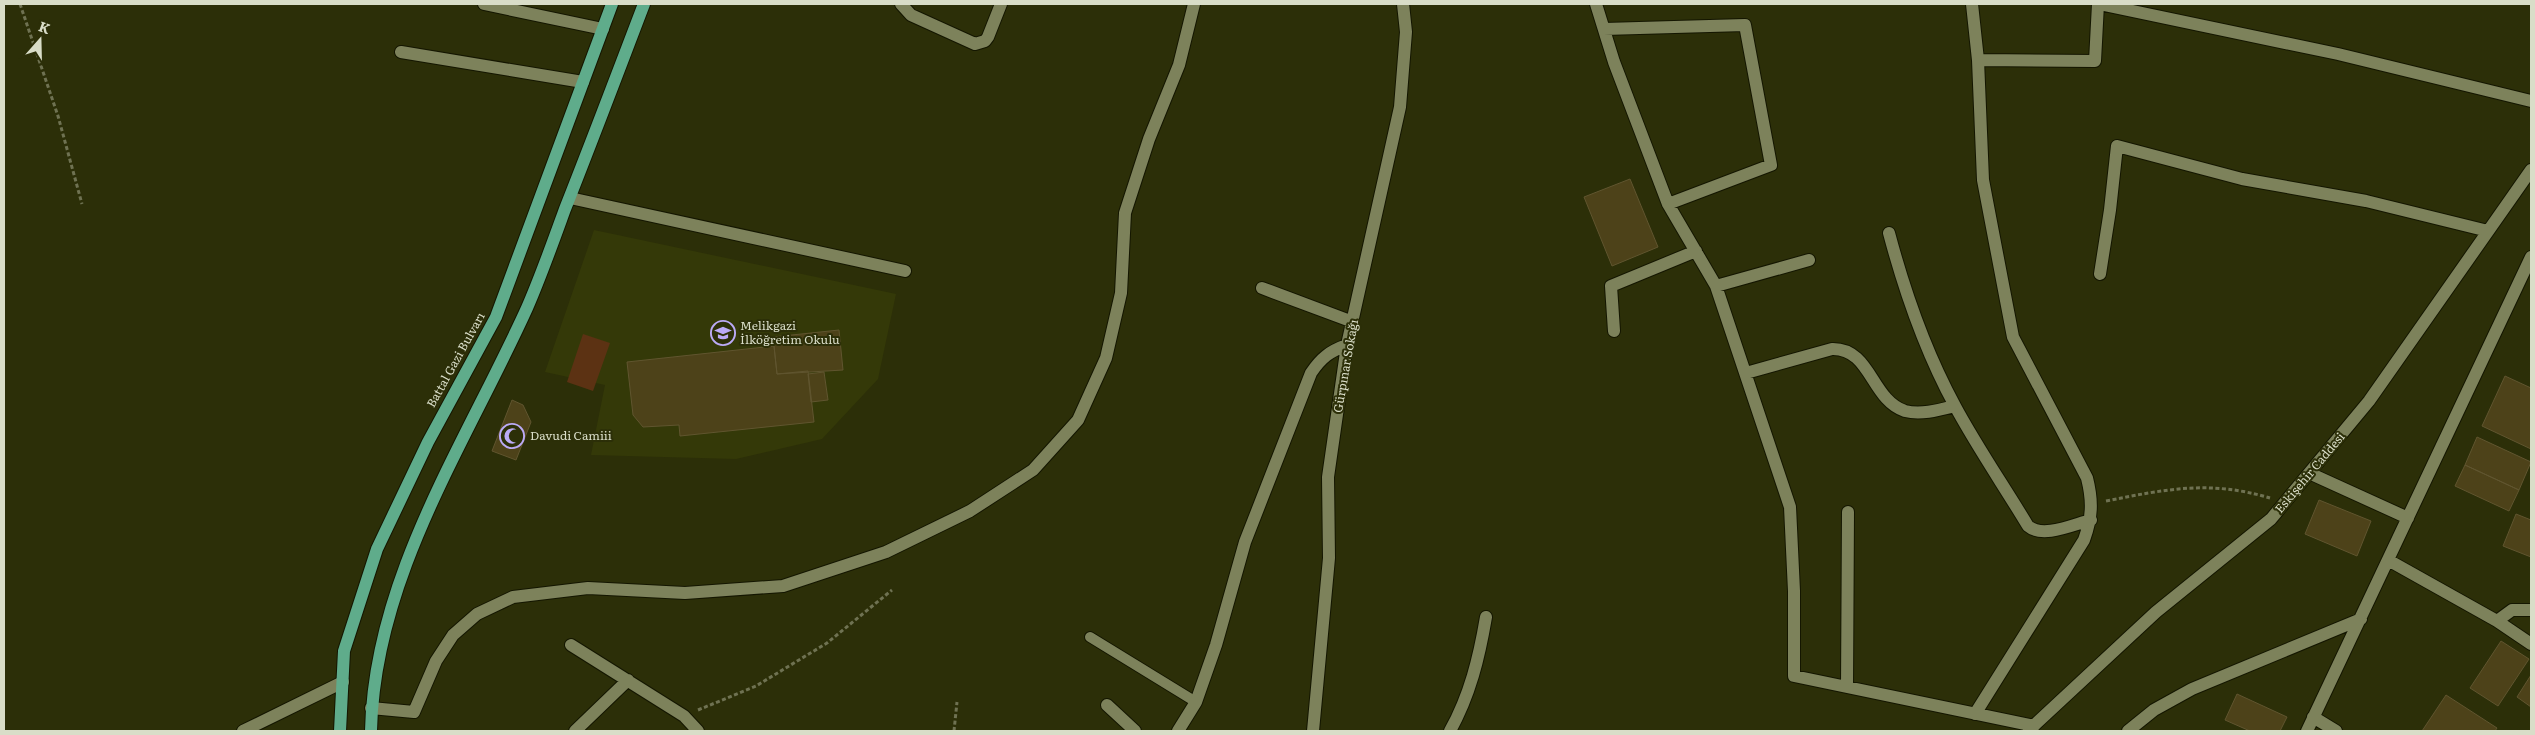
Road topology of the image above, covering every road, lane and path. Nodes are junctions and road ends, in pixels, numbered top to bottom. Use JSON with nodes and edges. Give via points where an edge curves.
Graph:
{"nodes":[{"id":1,"x":20,"y":4,"type":"edge"},
{"id":2,"x":484,"y":4,"type":"edge"},
{"id":3,"x":612,"y":4,"type":"edge"},
{"id":4,"x":644,"y":4,"type":"edge"},
{"id":5,"x":901,"y":4,"type":"edge"},
{"id":6,"x":1001,"y":4,"type":"edge"},
{"id":7,"x":1194,"y":4,"type":"edge"},
{"id":8,"x":1403,"y":4,"type":"edge"},
{"id":9,"x":1596,"y":4,"type":"edge"},
{"id":10,"x":1972,"y":4,"type":"edge"},
{"id":11,"x":2098,"y":4,"type":"edge"},
{"id":12,"x":603,"y":29,"type":"junction"},
{"id":13,"x":1604,"y":29,"type":"junction"},
{"id":14,"x":402,"y":52,"type":"dead end"},
{"id":15,"x":1978,"y":60,"type":"junction"},
{"id":16,"x":583,"y":82,"type":"junction"},
{"id":17,"x":2531,"y":101,"type":"edge"},
{"id":18,"x":2531,"y":170,"type":"edge"},
{"id":19,"x":570,"y":198,"type":"junction"},
{"id":20,"x":82,"y":204,"type":"dead end"},
{"id":21,"x":1668,"y":204,"type":"junction"},
{"id":22,"x":2488,"y":231,"type":"junction"},
{"id":23,"x":1889,"y":233,"type":"dead end"},
{"id":24,"x":1696,"y":252,"type":"junction"},
{"id":25,"x":2531,"y":257,"type":"edge"},
{"id":26,"x":1809,"y":260,"type":"dead end"},
{"id":27,"x":905,"y":271,"type":"dead end"},
{"id":28,"x":2100,"y":274,"type":"dead end"},
{"id":29,"x":1716,"y":286,"type":"junction"},
{"id":30,"x":1262,"y":288,"type":"dead end"},
{"id":31,"x":1353,"y":322,"type":"junction"},
{"id":32,"x":1614,"y":331,"type":"dead end"},
{"id":33,"x":1347,"y":345,"type":"junction"},
{"id":34,"x":1746,"y":373,"type":"junction"},
{"id":35,"x":1955,"y":406,"type":"junction"},
{"id":36,"x":2310,"y":473,"type":"junction"},
{"id":37,"x":2285,"y":503,"type":"junction"},
{"id":38,"x":2092,"y":504,"type":"junction"},
{"id":39,"x":1848,"y":512,"type":"dead end"},
{"id":40,"x":2408,"y":518,"type":"junction"},
{"id":41,"x":2091,"y":520,"type":"junction"},
{"id":42,"x":2388,"y":560,"type":"junction"},
{"id":43,"x":892,"y":590,"type":"dead end"},
{"id":44,"x":2531,"y":610,"type":"edge"},
{"id":45,"x":1486,"y":617,"type":"dead end"},
{"id":46,"x":2361,"y":619,"type":"junction"},
{"id":47,"x":2497,"y":621,"type":"junction"},
{"id":48,"x":1090,"y":637,"type":"dead end"},
{"id":49,"x":571,"y":644,"type":"dead end"},
{"id":50,"x":2531,"y":644,"type":"edge"},
{"id":51,"x":628,"y":680,"type":"junction"},
{"id":52,"x":343,"y":682,"type":"junction"},
{"id":53,"x":1847,"y":687,"type":"junction"},
{"id":54,"x":957,"y":702,"type":"dead end"},
{"id":55,"x":1196,"y":702,"type":"junction"},
{"id":56,"x":1107,"y":705,"type":"dead end"},
{"id":57,"x":371,"y":708,"type":"junction"},
{"id":58,"x":1975,"y":714,"type":"junction"},
{"id":59,"x":684,"y":716,"type":"junction"},
{"id":60,"x":2313,"y":717,"type":"junction"},
{"id":61,"x":2031,"y":730,"type":"edge"},
{"id":62,"x":243,"y":731,"type":"edge"},
{"id":63,"x":340,"y":731,"type":"edge"},
{"id":64,"x":371,"y":731,"type":"edge"},
{"id":65,"x":575,"y":731,"type":"edge"},
{"id":66,"x":698,"y":731,"type":"edge"},
{"id":67,"x":954,"y":731,"type":"edge"},
{"id":68,"x":1135,"y":731,"type":"edge"},
{"id":69,"x":1178,"y":731,"type":"edge"},
{"id":70,"x":1313,"y":731,"type":"edge"},
{"id":71,"x":1450,"y":731,"type":"edge"},
{"id":72,"x":2128,"y":731,"type":"edge"},
{"id":73,"x":2306,"y":731,"type":"edge"},
{"id":74,"x":2336,"y":731,"type":"edge"}],
"edges":[{"from":1,"to":20,"type":"path","via":[[58,116]]},
{"from":2,"to":12,"type":"street"},
{"from":3,"to":12,"type":"main road","name":"Battal Gazi Bulvarı"},
{"from":4,"to":19,"type":"main road"},
{"from":5,"to":6,"type":"street","via":[[911,15],[975,44],[988,37]]},
{"from":7,"to":57,"type":"street","via":[[1179,65],[1149,139],[1125,213],[1121,293],[1106,358],[1078,420],[1033,470],[970,511],[886,552],[783,586],[686,593],[588,588],[513,597],[477,614],[453,635],[436,661],[414,712]]},
{"from":8,"to":31,"type":"street","name":"Gürpınar Sokağı","via":[[1406,32],[1400,107]]},
{"from":9,"to":13,"type":"street"},
{"from":10,"to":15,"type":"street"},
{"from":11,"to":15,"type":"street","via":[[2095,62]]},
{"from":11,"to":17,"type":"street","via":[[2338,54]]},
{"from":12,"to":16,"type":"main road","name":"Battal Gazi Bulvarı"},
{"from":13,"to":21,"type":"street"},
{"from":13,"to":21,"type":"street","via":[[1745,25],[1771,165]]},
{"from":14,"to":16,"type":"street"},
{"from":15,"to":38,"type":"street","via":[[1983,180],[2013,337],[2087,478]]},
{"from":16,"to":52,"type":"main road","name":"Battal Gazi Bulvarı","via":[[496,317],[428,442],[377,549],[344,652]]},
{"from":18,"to":22,"type":"street","name":"Eskişehir Caddesi"},
{"from":19,"to":27,"type":"street"},
{"from":19,"to":57,"type":"main road","via":[[528,306],[405,565],[385,634]]},
{"from":21,"to":24,"type":"street"},
{"from":22,"to":28,"type":"street","via":[[2366,201],[2242,179],[2116,146]]},
{"from":22,"to":36,"type":"street","name":"Eskişehir Caddesi","via":[[2369,402]]},
{"from":23,"to":35,"type":"street","via":[[1908,301]]},
{"from":24,"to":29,"type":"street"},
{"from":24,"to":32,"type":"street","via":[[1611,286]]},
{"from":25,"to":40,"type":"street"},
{"from":26,"to":29,"type":"street"},
{"from":29,"to":34,"type":"street"},
{"from":30,"to":31,"type":"street"},
{"from":31,"to":33,"type":"street","name":"Gürpınar Sokağı"},
{"from":33,"to":55,"type":"street","via":[[1332,350],[1319,360],[1311,374],[1245,542]]},
{"from":33,"to":70,"type":"street","name":"Gürpınar Sokağı","via":[[1328,477],[1328,558]]},
{"from":34,"to":35,"type":"street","via":[[1841,348],[1858,357],[1884,397],[1894,406],[1907,411],[1930,412]]},
{"from":34,"to":53,"type":"street","via":[[1790,508],[1794,676]]},
{"from":35,"to":41,"type":"street","via":[[2032,530],[2042,532]]},
{"from":36,"to":37,"type":"street","name":"Eskişehir Caddesi"},
{"from":36,"to":40,"type":"street"},
{"from":37,"to":38,"type":"path","via":[[2245,490],[2204,486]]},
{"from":37,"to":61,"type":"street","name":"Eskişehir Caddesi","via":[[2271,519],[2156,612]]},
{"from":38,"to":41,"type":"street"},
{"from":39,"to":53,"type":"street"},
{"from":40,"to":42,"type":"street"},
{"from":41,"to":58,"type":"street","via":[[2084,540]]},
{"from":42,"to":46,"type":"street"},
{"from":42,"to":47,"type":"street"},
{"from":43,"to":59,"type":"path","via":[[819,648],[756,686]]},
{"from":44,"to":47,"type":"street","via":[[2512,610]]},
{"from":45,"to":71,"type":"street","via":[[1478,663],[1463,707]]},
{"from":46,"to":60,"type":"street"},
{"from":46,"to":72,"type":"street","via":[[2192,689],[2154,710]]},
{"from":47,"to":50,"type":"street"},
{"from":48,"to":55,"type":"lane"},
{"from":49,"to":51,"type":"street"},
{"from":51,"to":59,"type":"street"},
{"from":51,"to":65,"type":"street"},
{"from":52,"to":62,"type":"street"},
{"from":52,"to":63,"type":"main road","name":"Battal Gazi Bulvarı"},
{"from":53,"to":58,"type":"street"},
{"from":54,"to":67,"type":"path"},
{"from":55,"to":69,"type":"street"},
{"from":56,"to":68,"type":"street"},
{"from":57,"to":64,"type":"main road"},
{"from":58,"to":61,"type":"street"},
{"from":59,"to":66,"type":"street"},
{"from":60,"to":73,"type":"street"},
{"from":60,"to":74,"type":"street"}]}
